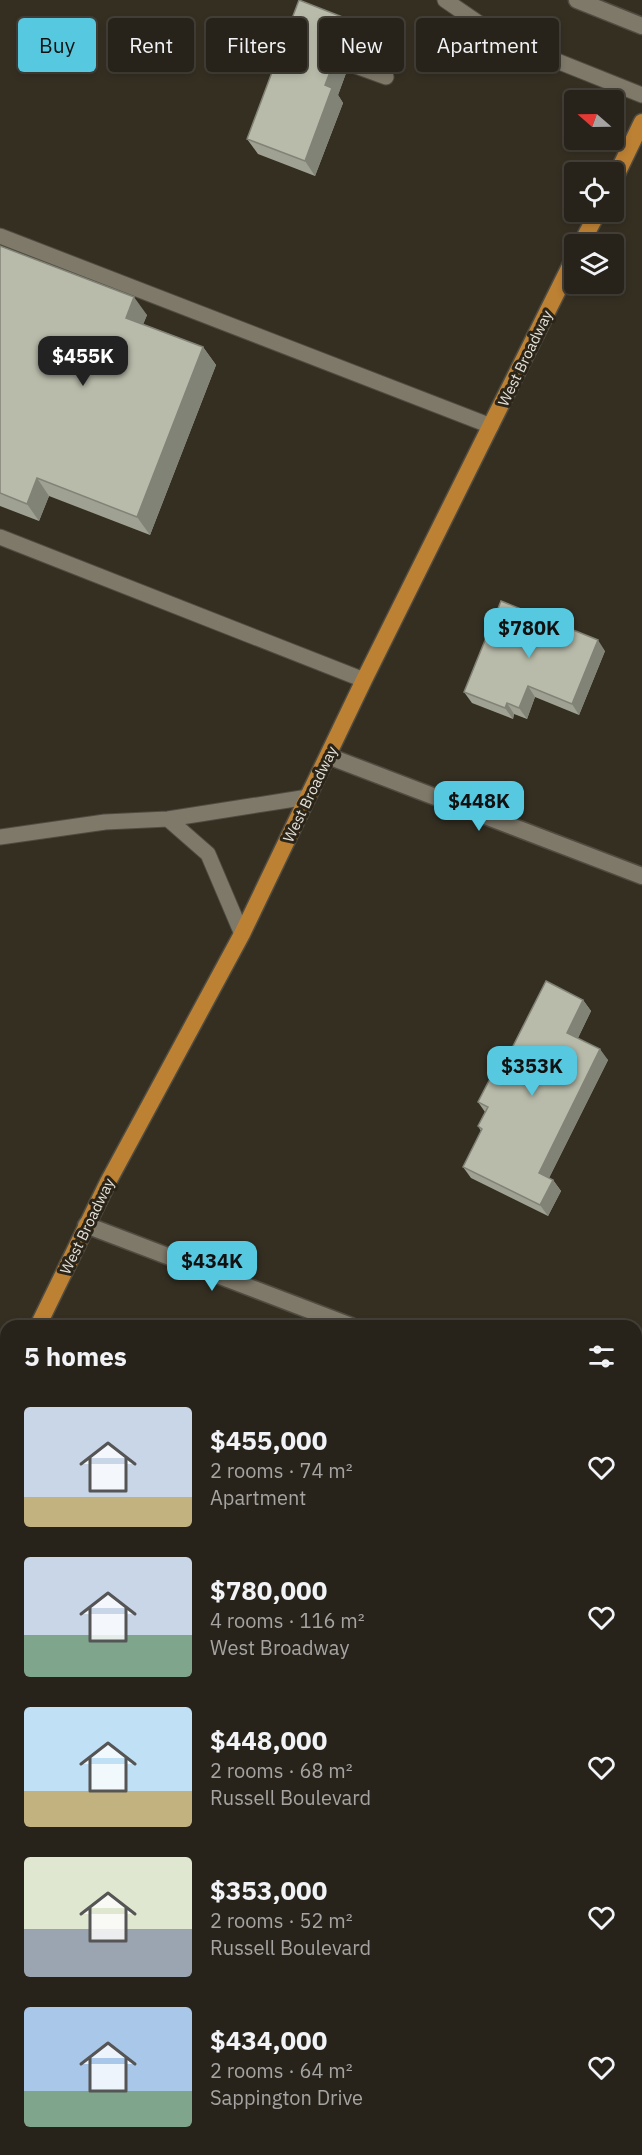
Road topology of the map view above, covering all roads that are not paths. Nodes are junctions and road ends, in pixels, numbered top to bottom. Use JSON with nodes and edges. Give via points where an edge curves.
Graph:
{"nodes":[{"id":1,"x":445,"y":0,"type":"edge"},
{"id":2,"x":577,"y":0,"type":"edge"},
{"id":3,"x":642,"y":26,"type":"edge"},
{"id":4,"x":307,"y":49,"type":"edge"},
{"id":5,"x":386,"y":77,"type":"dead end"},
{"id":6,"x":642,"y":95,"type":"edge"},
{"id":7,"x":642,"y":122,"type":"edge"},
{"id":8,"x":623,"y":162,"type":"edge"},
{"id":9,"x":0,"y":236,"type":"edge"},
{"id":10,"x":564,"y":278,"type":"edge"},
{"id":11,"x":491,"y":426,"type":"junction"},
{"id":12,"x":0,"y":537,"type":"edge"},
{"id":13,"x":364,"y":680,"type":"junction"},
{"id":14,"x":328,"y":756,"type":"junction"},
{"id":15,"x":308,"y":797,"type":"junction"},
{"id":16,"x":168,"y":819,"type":"junction"},
{"id":17,"x":0,"y":837,"type":"edge"},
{"id":18,"x":642,"y":876,"type":"edge"},
{"id":19,"x":242,"y":934,"type":"junction"},
{"id":20,"x":86,"y":1225,"type":"junction"},
{"id":21,"x":41,"y":1320,"type":"edge"},
{"id":22,"x":335,"y":1320,"type":"edge"}],
"edges":[{"from":1,"to":6,"type":"lane","via":[[502,39]]},
{"from":2,"to":3,"type":"street"},
{"from":4,"to":5,"type":"lane"},
{"from":7,"to":8,"type":"main road"},
{"from":9,"to":11,"type":"lane"},
{"from":10,"to":11,"type":"main road","name":"West Broadway"},
{"from":11,"to":13,"type":"main road","name":"West Broadway"},
{"from":12,"to":13,"type":"lane"},
{"from":13,"to":14,"type":"main road","name":"West Broadway"},
{"from":14,"to":15,"type":"main road","name":"West Broadway"},
{"from":14,"to":18,"type":"street"},
{"from":15,"to":16,"type":"lane"},
{"from":15,"to":19,"type":"main road","name":"West Broadway"},
{"from":16,"to":17,"type":"lane","via":[[105,822]]},
{"from":16,"to":19,"type":"lane","via":[[208,854]]},
{"from":19,"to":20,"type":"main road","name":"West Broadway"},
{"from":20,"to":21,"type":"main road","name":"West Broadway"},
{"from":20,"to":22,"type":"street"}]}
